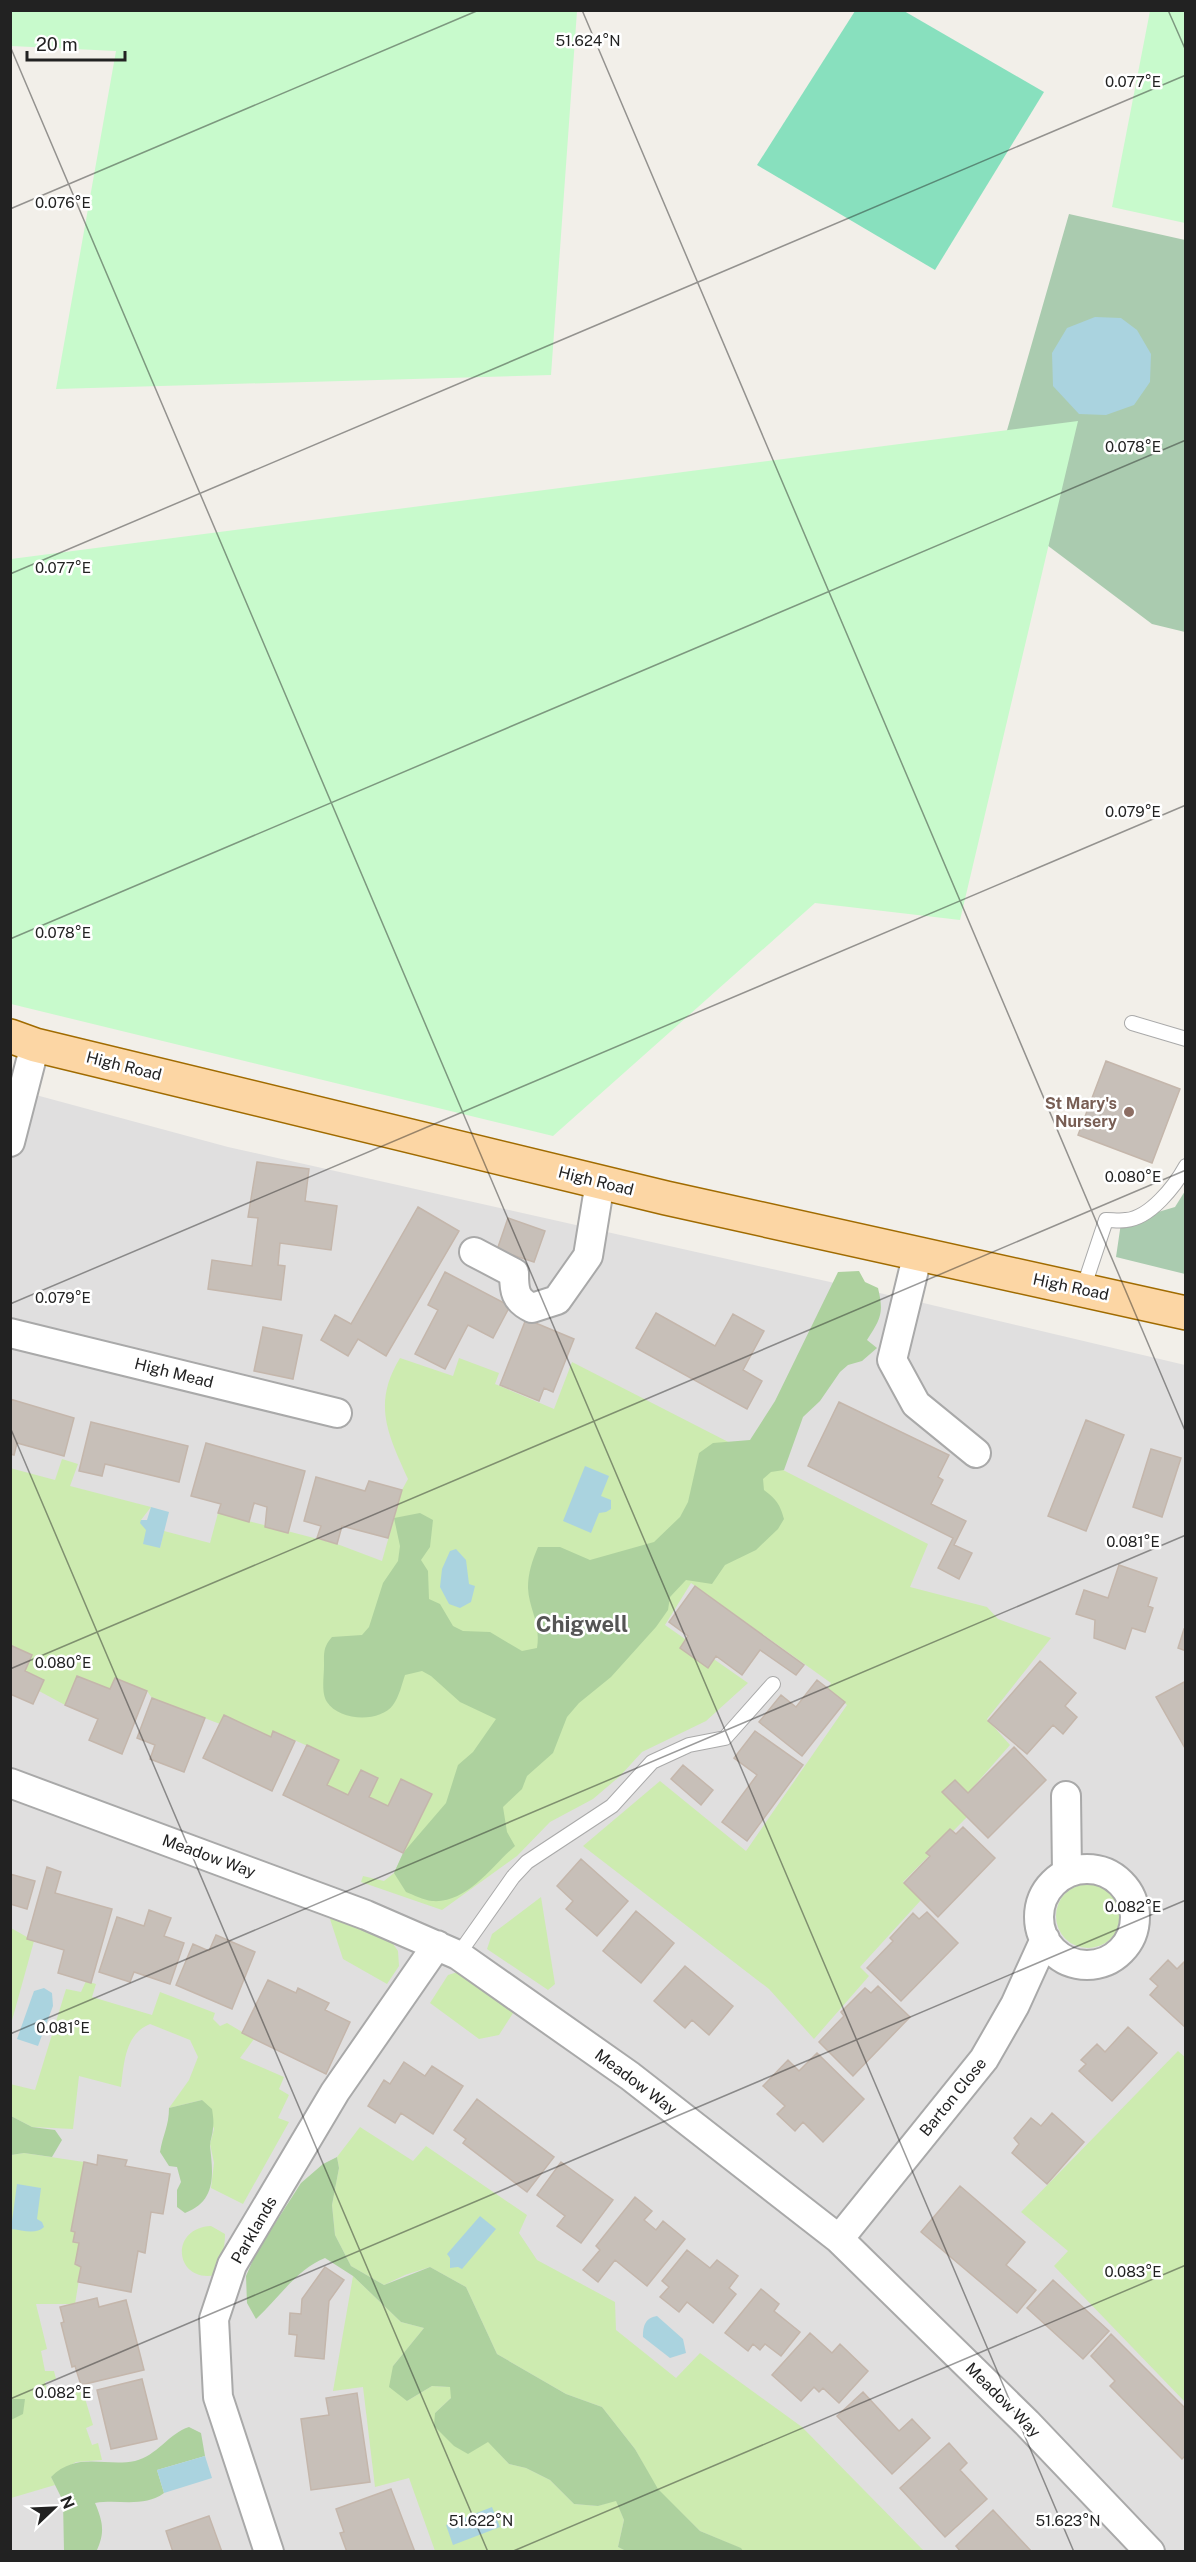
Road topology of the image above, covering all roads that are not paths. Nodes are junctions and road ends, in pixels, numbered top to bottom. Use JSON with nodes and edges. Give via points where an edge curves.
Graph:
{"nodes":[{"id":1,"x":1132,"y":1023,"type":"dead end"},
{"id":2,"x":1185,"y":1039,"type":"edge"},
{"id":3,"x":22,"y":1040,"type":"edge"},
{"id":4,"x":10,"y":1142,"type":"edge"},
{"id":5,"x":1185,"y":1166,"type":"edge"},
{"id":6,"x":600,"y":1182,"type":"junction"},
{"id":7,"x":475,"y":1251,"type":"dead end"},
{"id":8,"x":918,"y":1253,"type":"junction"},
{"id":9,"x":1083,"y":1289,"type":"junction"},
{"id":10,"x":1185,"y":1313,"type":"edge"},
{"id":11,"x":10,"y":1333,"type":"edge"},
{"id":12,"x":337,"y":1413,"type":"dead end"},
{"id":13,"x":976,"y":1453,"type":"dead end"},
{"id":14,"x":773,"y":1684,"type":"dead end"},
{"id":15,"x":10,"y":1783,"type":"edge"},
{"id":16,"x":1066,"y":1796,"type":"dead end"},
{"id":17,"x":1066,"y":1874,"type":"junction"},
{"id":18,"x":1045,"y":1939,"type":"junction"},
{"id":19,"x":447,"y":1950,"type":"junction"},
{"id":20,"x":839,"y":2239,"type":"junction"},
{"id":21,"x":269,"y":2552,"type":"edge"},
{"id":22,"x":1150,"y":2552,"type":"edge"}],
"edges":[{"from":1,"to":2,"type":"lane"},
{"from":3,"to":4,"type":"street"},
{"from":3,"to":6,"type":"main road","name":"High Road"},
{"from":5,"to":9,"type":"lane","via":[[1174,1187],[1140,1216],[1106,1220]]},
{"from":6,"to":7,"type":"street","via":[[588,1256],[556,1300],[532,1308],[520,1302],[514,1291],[514,1273]]},
{"from":6,"to":8,"type":"main road","name":"High Road"},
{"from":8,"to":9,"type":"main road","name":"High Road"},
{"from":8,"to":13,"type":"street","via":[[892,1360],[916,1404]]},
{"from":9,"to":10,"type":"main road","name":"High Road"},
{"from":11,"to":12,"type":"street","name":"High Mead"},
{"from":14,"to":19,"type":"lane","via":[[725,1738],[689,1745],[652,1762],[612,1806],[527,1862]]},
{"from":15,"to":19,"type":"street","name":"Meadow Way","via":[[366,1915]]},
{"from":16,"to":17,"type":"street"},
{"from":17,"to":18,"type":"street","via":[[1044,1895],[1040,1925]]},
{"from":17,"to":18,"type":"street","via":[[1099,1870],[1114,1877],[1134,1903],[1136,1920],[1132,1936],[1116,1955],[1095,1965],[1066,1960]]},
{"from":18,"to":20,"type":"street","name":"Barton Close","via":[[1016,2005],[984,2059]]},
{"from":19,"to":20,"type":"street","name":"Meadow Way","via":[[630,2076]]},
{"from":19,"to":21,"type":"street","name":"Parklands","via":[[335,2092],[232,2265],[214,2319],[218,2397]]},
{"from":20,"to":22,"type":"street","name":"Meadow Way","via":[[1027,2423]]}]}
